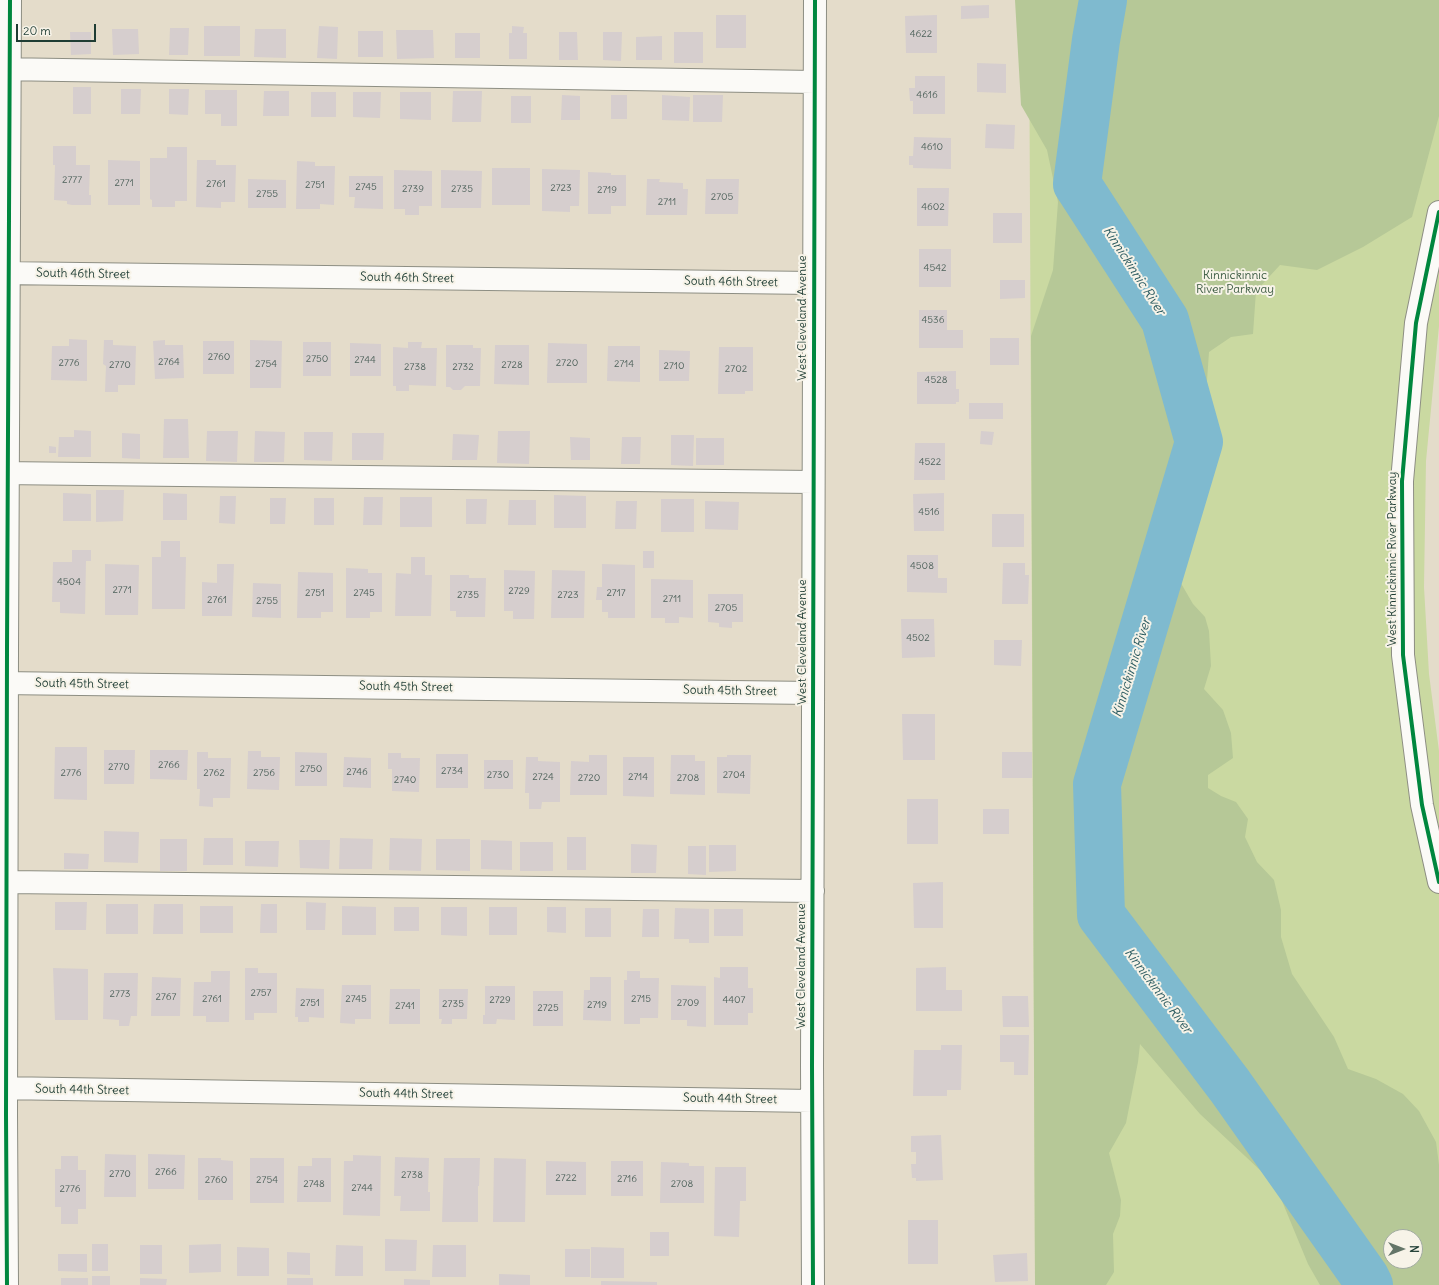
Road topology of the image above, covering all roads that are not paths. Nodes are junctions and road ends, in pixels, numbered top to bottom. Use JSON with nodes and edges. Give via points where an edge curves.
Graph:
{"nodes":[{"id":1,"x":10,"y":0,"type":"edge"},
{"id":2,"x":815,"y":0,"type":"edge"},
{"id":3,"x":5,"y":69,"type":"edge"},
{"id":4,"x":814,"y":82,"type":"junction"},
{"id":5,"x":1439,"y":212,"type":"edge"},
{"id":6,"x":5,"y":273,"type":"edge"},
{"id":7,"x":814,"y":283,"type":"junction"},
{"id":8,"x":4,"y":473,"type":"edge"},
{"id":9,"x":813,"y":482,"type":"junction"},
{"id":10,"x":3,"y":683,"type":"edge"},
{"id":11,"x":813,"y":692,"type":"junction"},
{"id":12,"x":7,"y":882,"type":"junction"},
{"id":13,"x":1439,"y":882,"type":"edge"},
{"id":14,"x":813,"y":890,"type":"junction"},
{"id":15,"x":3,"y":1088,"type":"edge"},
{"id":16,"x":812,"y":1101,"type":"junction"},
{"id":17,"x":7,"y":1285,"type":"edge"},
{"id":18,"x":813,"y":1285,"type":"edge"}],
"edges":[{"from":1,"to":3,"type":"street"},
{"from":2,"to":4,"type":"street","name":"West Cleveland Avenue"},
{"from":3,"to":4,"type":"street"},
{"from":3,"to":6,"type":"street"},
{"from":4,"to":7,"type":"street","name":"West Cleveland Avenue"},
{"from":5,"to":13,"type":"street","name":"West Kinnickinnic River Parkway","via":[[1416,323],[1402,481],[1403,655],[1422,805]]},
{"from":6,"to":7,"type":"street","name":"South 46th Street"},
{"from":6,"to":8,"type":"street"},
{"from":7,"to":9,"type":"street","name":"West Cleveland Avenue"},
{"from":8,"to":9,"type":"street"},
{"from":8,"to":10,"type":"street"},
{"from":9,"to":11,"type":"street","name":"West Cleveland Avenue"},
{"from":10,"to":11,"type":"street","name":"South 45th Street"},
{"from":10,"to":12,"type":"street"},
{"from":11,"to":14,"type":"street","name":"West Cleveland Avenue"},
{"from":12,"to":14,"type":"street"},
{"from":12,"to":15,"type":"street"},
{"from":14,"to":16,"type":"street","name":"West Cleveland Avenue"},
{"from":15,"to":16,"type":"street","name":"South 44th Street"},
{"from":15,"to":17,"type":"street"},
{"from":16,"to":18,"type":"street","name":"West Cleveland Avenue"}]}
